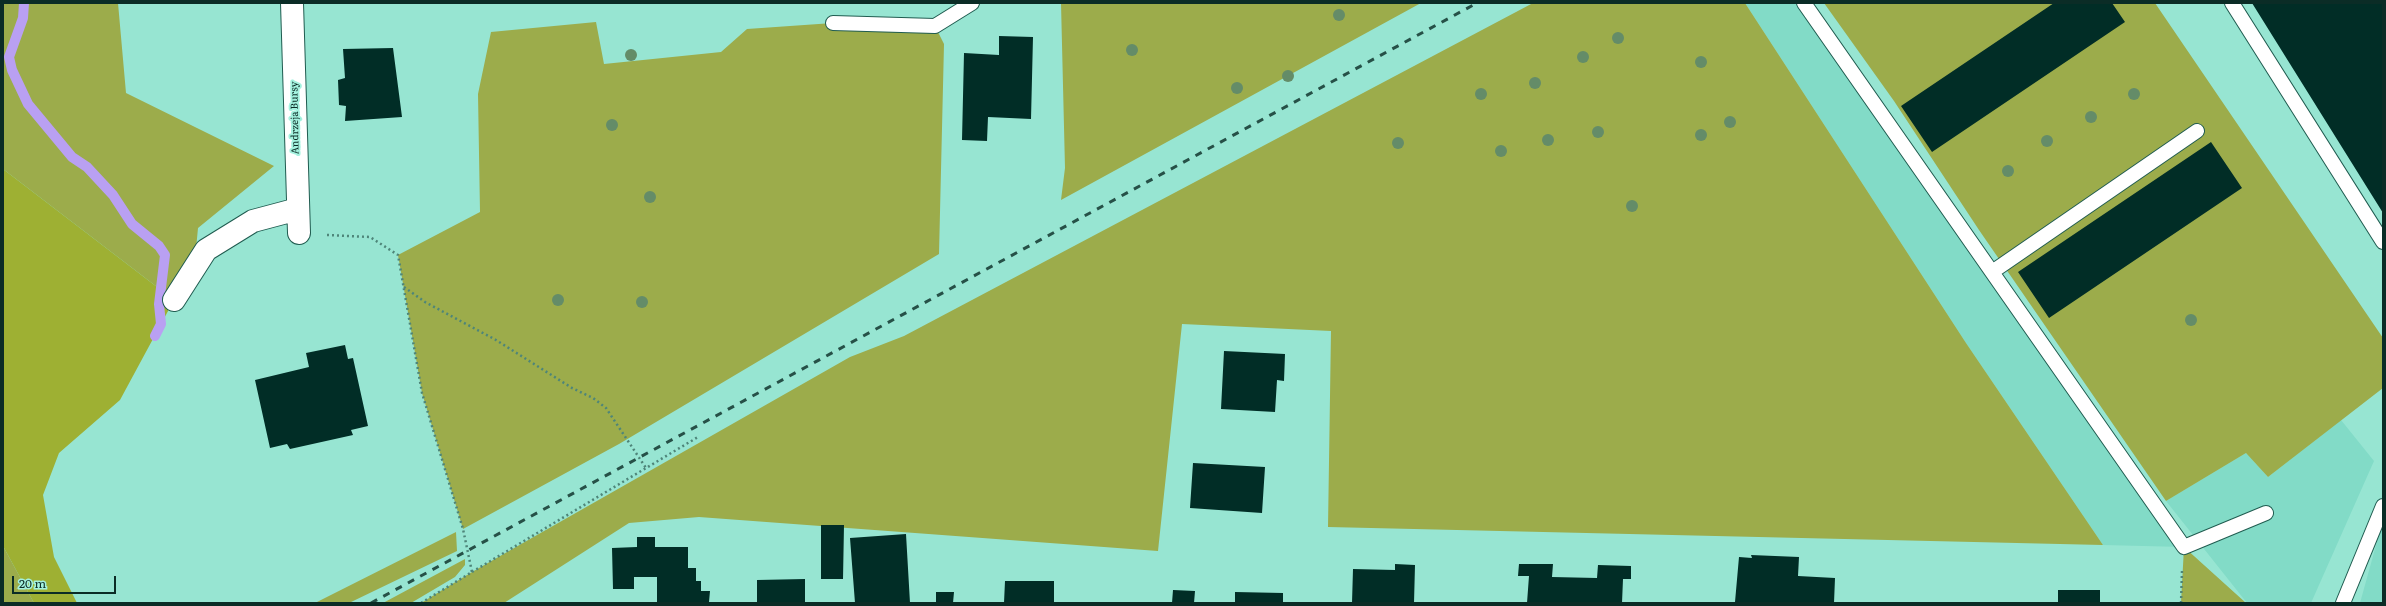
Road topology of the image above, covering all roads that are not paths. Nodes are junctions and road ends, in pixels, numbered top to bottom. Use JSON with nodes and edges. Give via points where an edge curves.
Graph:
{"nodes":[{"id":1,"x":292,"y":3,"type":"edge"},
{"id":2,"x":972,"y":3,"type":"edge"},
{"id":3,"x":1804,"y":3,"type":"edge"},
{"id":4,"x":2232,"y":3,"type":"edge"},
{"id":5,"x":833,"y":23,"type":"dead end"},
{"id":6,"x":2197,"y":131,"type":"dead end"},
{"id":7,"x":298,"y":209,"type":"junction"},
{"id":8,"x":299,"y":233,"type":"road end"},
{"id":9,"x":2383,"y":242,"type":"edge"},
{"id":10,"x":1992,"y":272,"type":"junction"},
{"id":11,"x":174,"y":300,"type":"dead end"},
{"id":12,"x":2383,"y":506,"type":"edge"},
{"id":13,"x":2266,"y":513,"type":"dead end"},
{"id":14,"x":2343,"y":603,"type":"edge"}],
"edges":[{"from":1,"to":7,"type":"street","name":"Andrzeja Bursy"},
{"from":2,"to":5,"type":"lane","via":[[935,26]]},
{"from":3,"to":10,"type":"lane"},
{"from":4,"to":9,"type":"lane"},
{"from":6,"to":10,"type":"lane"},
{"from":7,"to":8,"type":"street","name":"Andrzeja Bursy"},
{"from":7,"to":11,"type":"street","via":[[252,221],[206,250]]},
{"from":10,"to":13,"type":"lane","via":[[2184,547]]},
{"from":12,"to":14,"type":"lane"}]}
